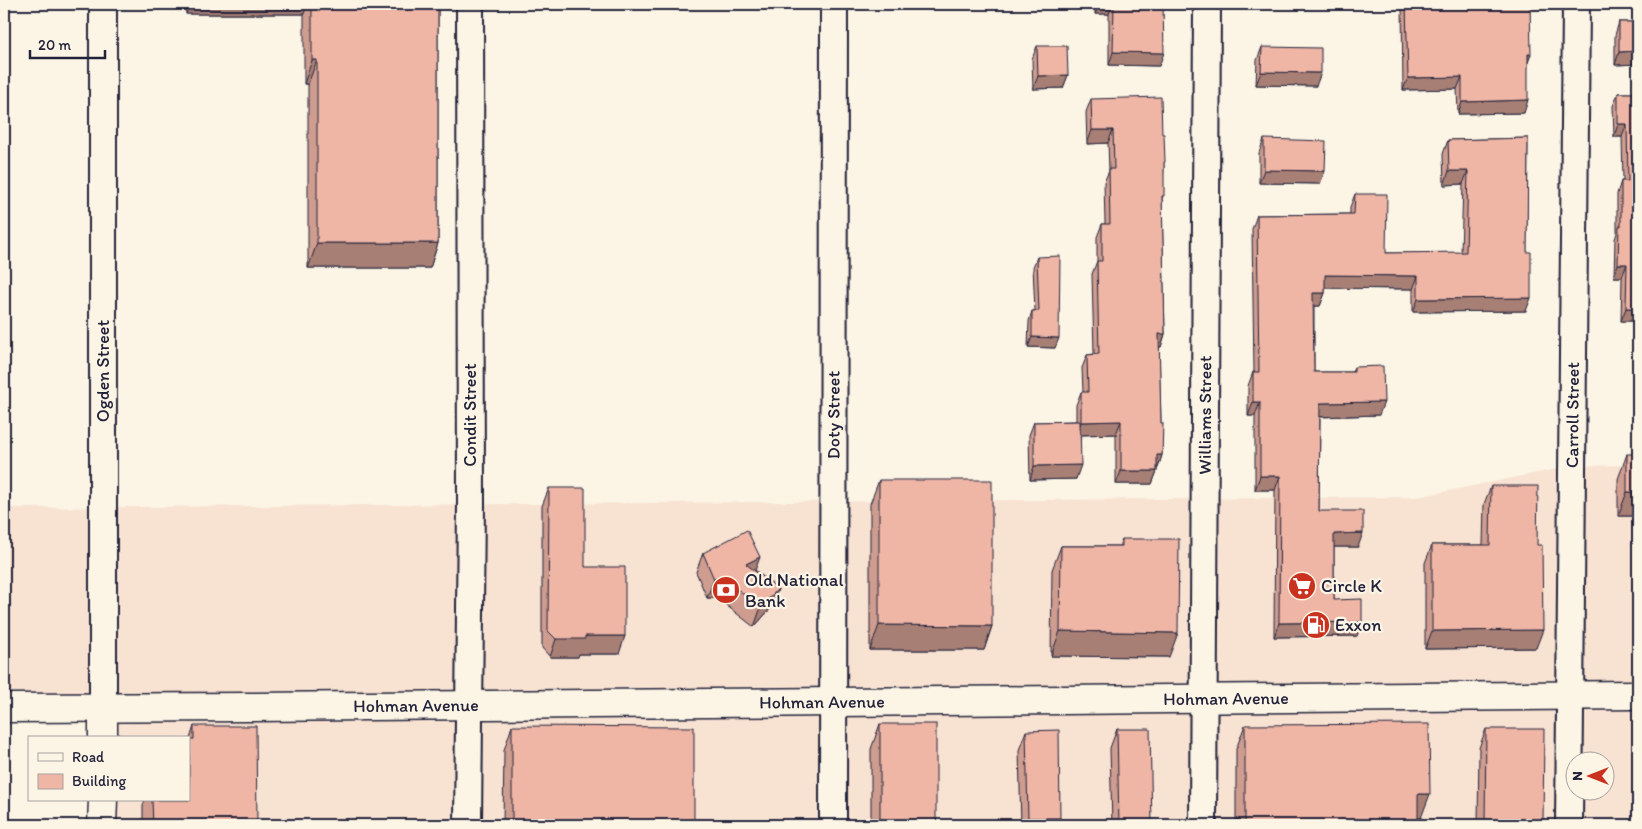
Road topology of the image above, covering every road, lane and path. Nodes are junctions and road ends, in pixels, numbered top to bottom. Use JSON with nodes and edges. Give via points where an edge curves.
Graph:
{"nodes":[{"id":1,"x":103,"y":4,"type":"edge"},
{"id":2,"x":470,"y":4,"type":"edge"},
{"id":3,"x":834,"y":4,"type":"edge"},
{"id":4,"x":1207,"y":4,"type":"edge"},
{"id":5,"x":1576,"y":4,"type":"edge"},
{"id":6,"x":1638,"y":695,"type":"edge"},
{"id":7,"x":1569,"y":696,"type":"junction"},
{"id":8,"x":1204,"y":699,"type":"junction"},
{"id":9,"x":833,"y":702,"type":"junction"},
{"id":10,"x":468,"y":705,"type":"junction"},
{"id":11,"x":103,"y":707,"type":"junction"},
{"id":12,"x":4,"y":708,"type":"edge"},
{"id":13,"x":103,"y":736,"type":"edge"},
{"id":14,"x":102,"y":802,"type":"edge"},
{"id":15,"x":102,"y":825,"type":"edge"},
{"id":16,"x":468,"y":825,"type":"edge"},
{"id":17,"x":833,"y":825,"type":"edge"},
{"id":18,"x":1203,"y":825,"type":"edge"},
{"id":19,"x":1569,"y":825,"type":"edge"}],
"edges":[{"from":1,"to":11,"type":"street","name":"Ogden Street"},
{"from":2,"to":10,"type":"street","name":"Condit Street"},
{"from":3,"to":9,"type":"street","name":"Doty Street"},
{"from":4,"to":8,"type":"street","name":"Williams Street"},
{"from":5,"to":7,"type":"street","name":"Carroll Street"},
{"from":6,"to":7,"type":"main road","name":"Hohman Avenue"},
{"from":7,"to":8,"type":"main road","name":"Hohman Avenue"},
{"from":7,"to":19,"type":"street","name":"Carroll Street"},
{"from":8,"to":9,"type":"main road","name":"Hohman Avenue"},
{"from":8,"to":18,"type":"street","name":"Williams Street"},
{"from":9,"to":10,"type":"main road","name":"Hohman Avenue"},
{"from":9,"to":17,"type":"street","name":"Doty Street"},
{"from":10,"to":11,"type":"main road","name":"Hohman Avenue"},
{"from":10,"to":16,"type":"street","name":"Condit Street"},
{"from":11,"to":12,"type":"main road","name":"Hohman Avenue"},
{"from":11,"to":13,"type":"main road","name":"Ogden Street"},
{"from":14,"to":15,"type":"main road"}]}
